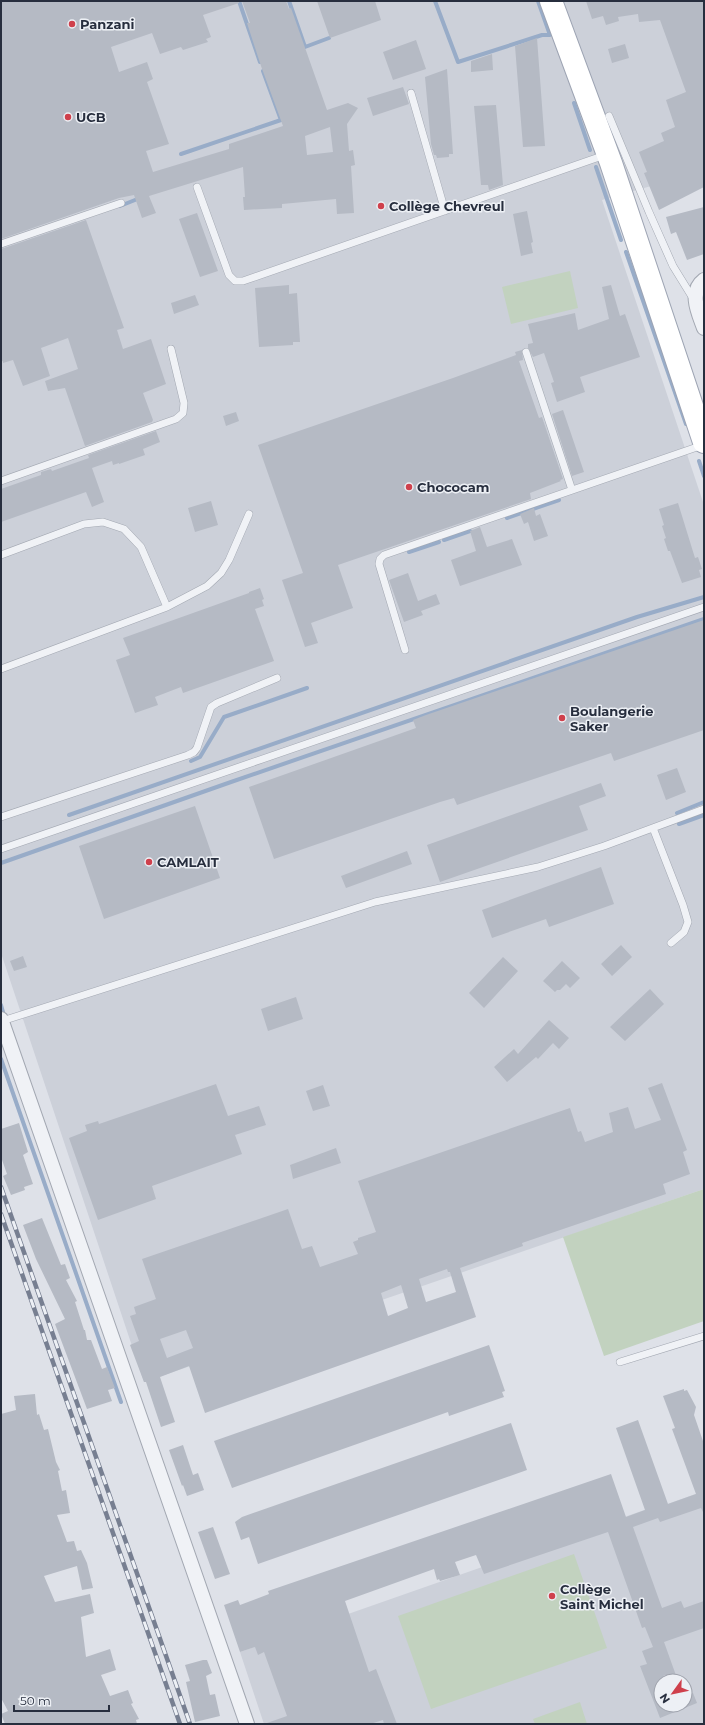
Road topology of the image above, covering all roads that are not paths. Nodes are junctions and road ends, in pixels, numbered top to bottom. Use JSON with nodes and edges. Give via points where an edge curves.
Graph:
{"nodes":[{"id":1,"x":551,"y":1,"type":"edge"},
{"id":2,"x":411,"y":93,"type":"dead end"},
{"id":3,"x":609,"y":116,"type":"dead end"},
{"id":4,"x":608,"y":154,"type":"junction"},
{"id":5,"x":197,"y":187,"type":"dead end"},
{"id":6,"x":121,"y":203,"type":"dead end"},
{"id":7,"x":445,"y":211,"type":"junction"},
{"id":8,"x":1,"y":244,"type":"edge"},
{"id":9,"x":704,"y":280,"type":"edge"},
{"id":10,"x":696,"y":304,"type":"junction"},
{"id":11,"x":704,"y":328,"type":"edge"},
{"id":12,"x":171,"y":349,"type":"dead end"},
{"id":13,"x":526,"y":352,"type":"dead end"},
{"id":14,"x":704,"y":442,"type":"edge"},
{"id":15,"x":704,"y":445,"type":"edge"},
{"id":16,"x":1,"y":481,"type":"edge"},
{"id":17,"x":572,"y":490,"type":"junction"},
{"id":18,"x":249,"y":514,"type":"dead end"},
{"id":19,"x":1,"y":556,"type":"edge"},
{"id":20,"x":704,"y":607,"type":"edge"},
{"id":21,"x":167,"y":608,"type":"junction"},
{"id":22,"x":405,"y":650,"type":"dead end"},
{"id":23,"x":1,"y":669,"type":"edge"},
{"id":24,"x":277,"y":678,"type":"dead end"},
{"id":25,"x":704,"y":809,"type":"edge"},
{"id":26,"x":1,"y":818,"type":"edge"},
{"id":27,"x":653,"y":828,"type":"junction"},
{"id":28,"x":1,"y":849,"type":"edge"},
{"id":29,"x":671,"y":943,"type":"dead end"},
{"id":30,"x":1,"y":1020,"type":"edge"},
{"id":31,"x":704,"y":1336,"type":"edge"},
{"id":32,"x":620,"y":1362,"type":"dead end"},
{"id":33,"x":247,"y":1724,"type":"edge"}],
"edges":[{"from":1,"to":4,"type":"main road"},
{"from":2,"to":7,"type":"lane"},
{"from":3,"to":10,"type":"lane","via":[[648,212],[673,266]]},
{"from":4,"to":7,"type":"lane"},
{"from":4,"to":14,"type":"main road"},
{"from":5,"to":7,"type":"lane","via":[[229,275],[235,281],[243,281]]},
{"from":6,"to":8,"type":"lane"},
{"from":9,"to":10,"type":"street","via":[[697,291]]},
{"from":10,"to":11,"type":"street"},
{"from":12,"to":16,"type":"lane","via":[[184,404],[183,413],[176,419]]},
{"from":13,"to":17,"type":"lane"},
{"from":15,"to":17,"type":"lane"},
{"from":17,"to":22,"type":"lane","via":[[384,555],[379,564]]},
{"from":18,"to":21,"type":"lane","via":[[221,573],[206,586]]},
{"from":19,"to":21,"type":"lane","via":[[84,524],[103,522],[124,529],[141,547]]},
{"from":20,"to":28,"type":"lane"},
{"from":21,"to":23,"type":"lane"},
{"from":24,"to":26,"type":"lane","via":[[216,703],[211,708],[194,752]]},
{"from":25,"to":27,"type":"lane"},
{"from":27,"to":29,"type":"lane","via":[[688,922],[684,932]]},
{"from":27,"to":30,"type":"lane","via":[[538,866],[403,896],[329,916]]},
{"from":30,"to":33,"type":"street"},
{"from":31,"to":32,"type":"lane"}]}
